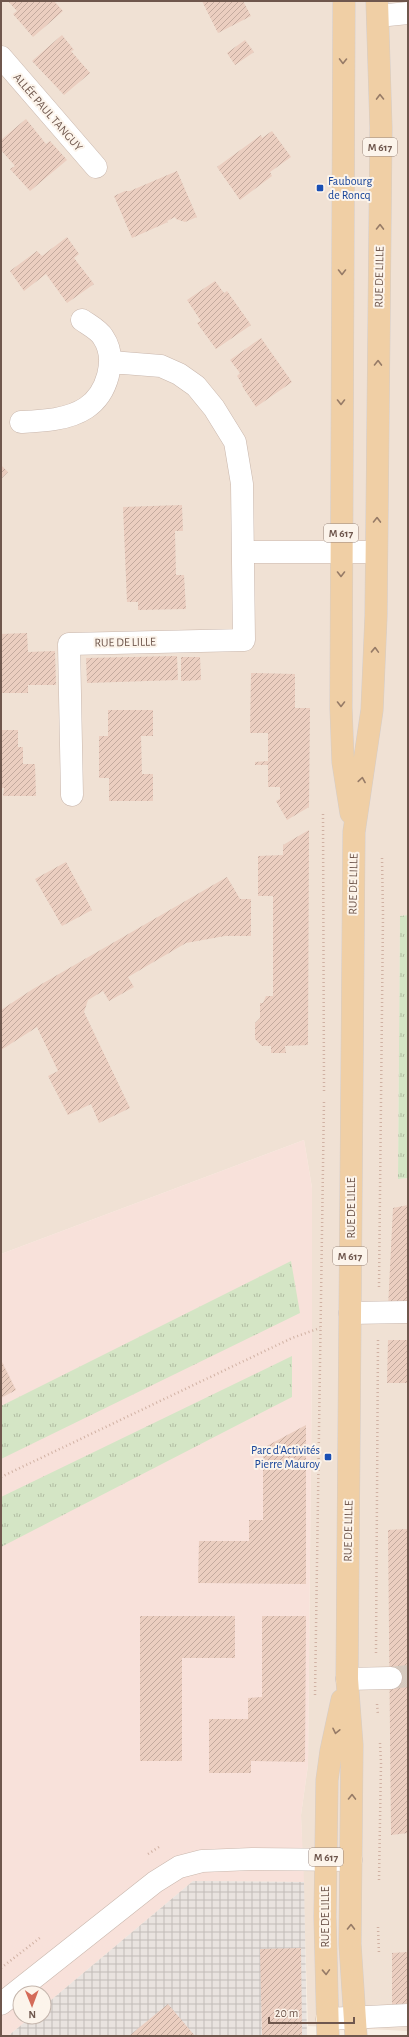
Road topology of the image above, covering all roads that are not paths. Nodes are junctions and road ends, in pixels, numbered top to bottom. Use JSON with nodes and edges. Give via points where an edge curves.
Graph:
{"nodes":[{"id":1,"x":344,"y":1,"type":"edge"},
{"id":2,"x":377,"y":8,"type":"edge"},
{"id":3,"x":408,"y":14,"type":"edge"},
{"id":4,"x":1,"y":57,"type":"edge"},
{"id":5,"x":96,"y":167,"type":"dead end"},
{"id":6,"x":82,"y":320,"type":"dead end"},
{"id":7,"x":111,"y":362,"type":"junction"},
{"id":8,"x":21,"y":422,"type":"dead end"},
{"id":9,"x":243,"y":552,"type":"junction"},
{"id":10,"x":341,"y":552,"type":"junction"},
{"id":11,"x":376,"y":552,"type":"junction"},
{"id":12,"x":72,"y":795,"type":"dead end"},
{"id":13,"x":354,"y":832,"type":"junction"},
{"id":14,"x":408,"y":1312,"type":"edge"},
{"id":15,"x":350,"y":1313,"type":"junction"},
{"id":16,"x":383,"y":1678,"type":"tunnel mouth"},
{"id":17,"x":347,"y":1679,"type":"junction"},
{"id":18,"x":326,"y":1860,"type":"junction"},
{"id":19,"x":351,"y":1860,"type":"junction"},
{"id":20,"x":1,"y":2004,"type":"edge"},
{"id":21,"x":408,"y":2015,"type":"edge"},
{"id":22,"x":356,"y":2027,"type":"edge"},
{"id":23,"x":328,"y":2028,"type":"edge"}],
"edges":[{"from":1,"to":10,"type":"main road","name":"RUE DE LILLE","number":"M 617","one_way":true},
{"from":2,"to":3,"type":"street"},
{"from":11,"to":2,"type":"main road","name":"RUE DE LILLE","number":"M 617","one_way":true,"via":[[381,128]]},
{"from":4,"to":5,"type":"street","name":"ALLÉE PAUL TANGUY"},
{"from":6,"to":7,"type":"street","via":[[102,335],[108,344]]},
{"from":7,"to":8,"type":"street","via":[[105,384],[99,395],[86,408],[60,418]]},
{"from":7,"to":9,"type":"street","name":"RUE DE LILLE","via":[[161,366],[179,374],[196,386],[214,408],[235,442],[240,463]]},
{"from":9,"to":10,"type":"street"},
{"from":9,"to":12,"type":"street","name":"RUE DE LILLE","via":[[244,640],[69,644]]},
{"from":10,"to":11,"type":"street"},
{"from":10,"to":13,"type":"main road","name":"RUE DE LILLE","number":"M 617","one_way":true,"via":[[341,726],[345,782]]},
{"from":13,"to":11,"type":"main road","name":"RUE DE LILLE","number":"M 617","one_way":true,"via":[[372,710]]},
{"from":13,"to":15,"type":"main road","name":"RUE DE LILLE","number":"M 617"},
{"from":14,"to":15,"type":"street"},
{"from":15,"to":17,"type":"main road","name":"RUE DE LILLE","number":"M 617"},
{"from":16,"to":17,"type":"street"},
{"from":17,"to":18,"type":"main road","name":"RUE DE LILLE","number":"M 617","one_way":true,"via":[[328,1766]]},
{"from":19,"to":17,"type":"main road","name":"RUE DE LILLE","number":"M 617","one_way":true,"via":[[352,1745]]},
{"from":18,"to":19,"type":"street"},
{"from":18,"to":20,"type":"street","via":[[214,1860],[179,1867],[155,1882]]},
{"from":18,"to":23,"type":"main road","name":"RUE DE LILLE","number":"M 617","one_way":true},
{"from":22,"to":19,"type":"main road","name":"RUE DE LILLE","number":"M 617","one_way":true,"via":[[351,1961]]},
{"from":21,"to":22,"type":"street"},
{"from":22,"to":23,"type":"street"}]}
